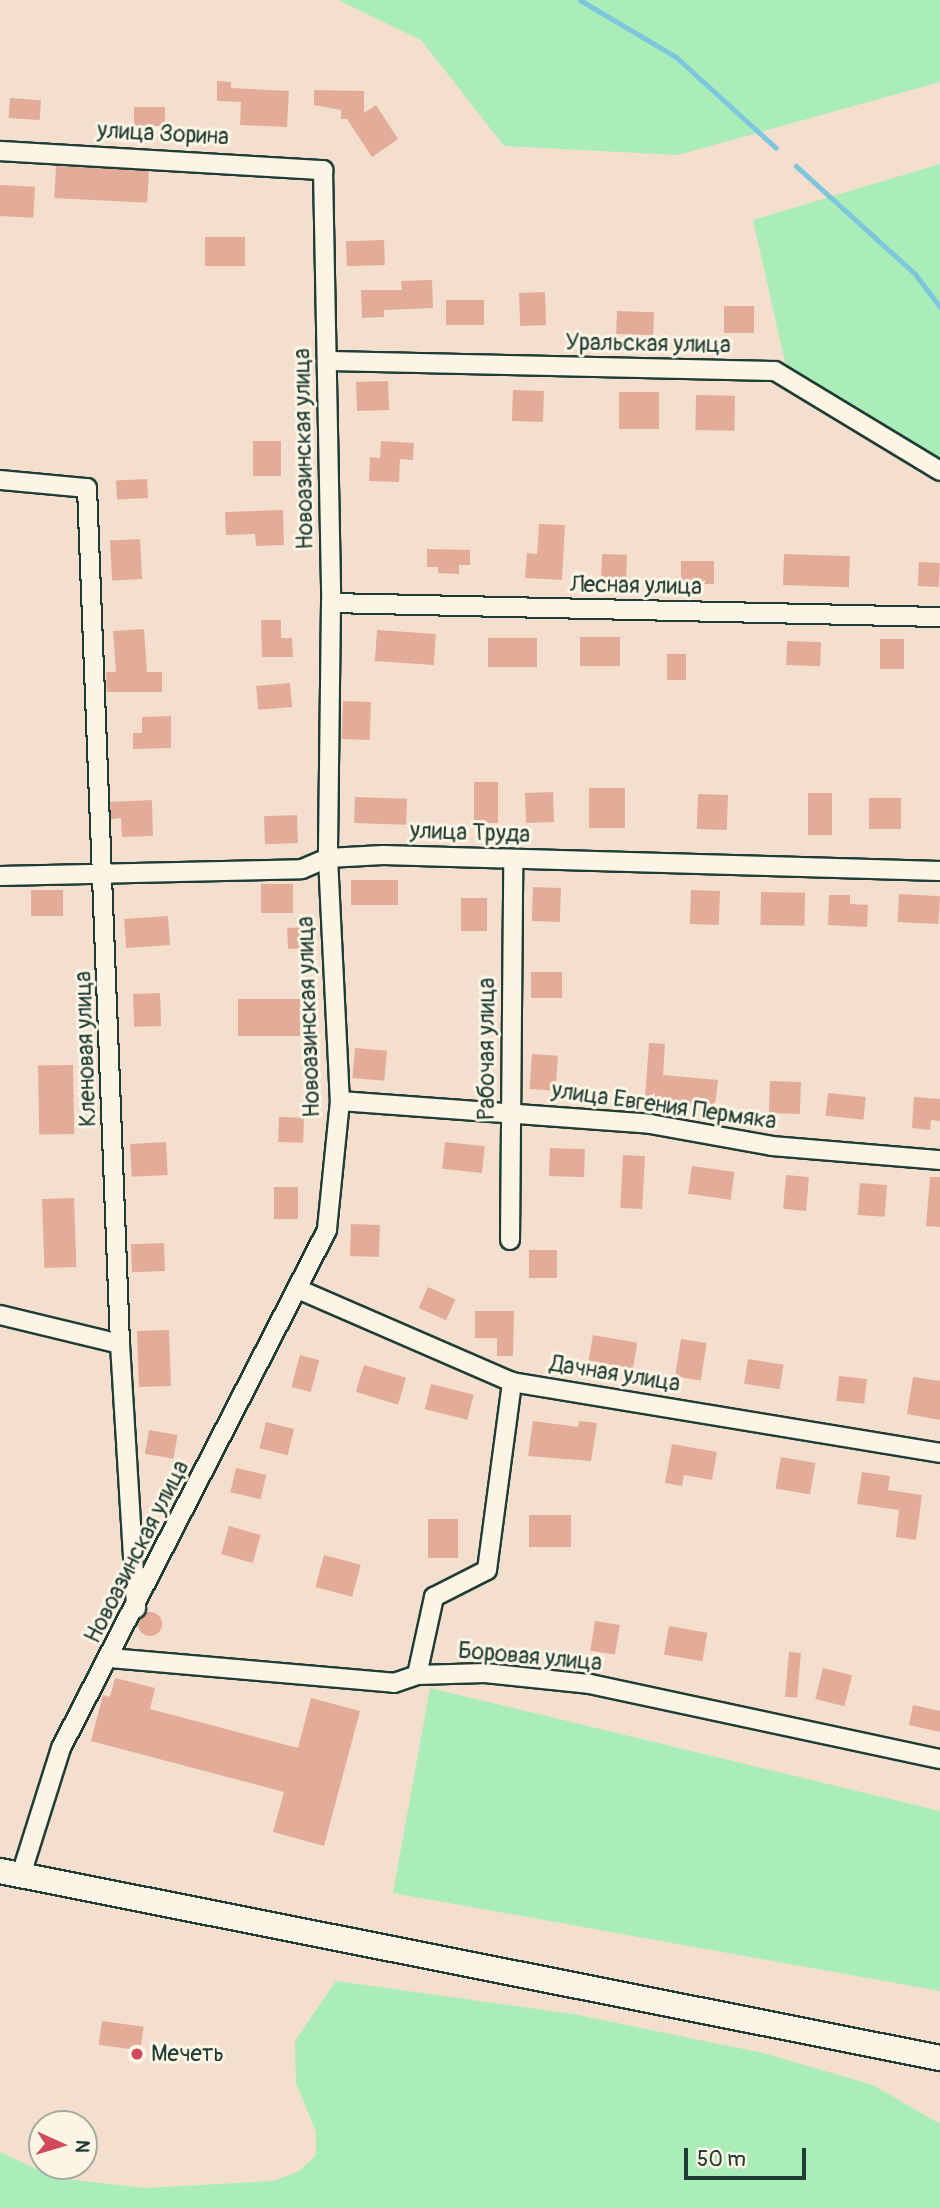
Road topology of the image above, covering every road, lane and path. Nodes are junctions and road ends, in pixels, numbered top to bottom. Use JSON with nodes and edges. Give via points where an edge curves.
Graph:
{"nodes":[{"id":1,"x":0,"y":151,"type":"edge"},
{"id":2,"x":323,"y":170,"type":"joint"},
{"id":3,"x":328,"y":361,"type":"junction"},
{"id":4,"x":940,"y":471,"type":"edge"},
{"id":5,"x":0,"y":480,"type":"edge"},
{"id":6,"x":331,"y":603,"type":"junction"},
{"id":7,"x":940,"y":617,"type":"edge"},
{"id":8,"x":328,"y":858,"type":"junction"},
{"id":9,"x":513,"y":859,"type":"junction"},
{"id":10,"x":940,"y":871,"type":"edge"},
{"id":11,"x":105,"y":875,"type":"junction"},
{"id":12,"x":0,"y":876,"type":"edge"},
{"id":13,"x":340,"y":1101,"type":"junction"},
{"id":14,"x":511,"y":1111,"type":"junction"},
{"id":15,"x":940,"y":1160,"type":"edge"},
{"id":16,"x":510,"y":1240,"type":"dead end"},
{"id":17,"x":298,"y":1289,"type":"junction"},
{"id":18,"x":0,"y":1315,"type":"edge"},
{"id":19,"x":120,"y":1344,"type":"junction"},
{"id":20,"x":512,"y":1382,"type":"junction"},
{"id":21,"x":940,"y":1453,"type":"edge"},
{"id":22,"x":136,"y":1609,"type":"junction"},
{"id":23,"x":110,"y":1658,"type":"junction"},
{"id":24,"x":417,"y":1675,"type":"junction"},
{"id":25,"x":940,"y":1759,"type":"edge"},
{"id":26,"x":10,"y":1873,"type":"edge"},
{"id":27,"x":940,"y":2058,"type":"edge"}],
"edges":[{"from":1,"to":2,"type":"street","name":"улица Зорина"},
{"from":2,"to":3,"type":"street","name":"Новоазинская улица"},
{"from":3,"to":4,"type":"street","name":"Уральская улица","via":[[775,371]]},
{"from":3,"to":6,"type":"street","name":"Новоазинская улица"},
{"from":5,"to":11,"type":"street","name":"Кленовая улица","via":[[87,488]]},
{"from":6,"to":7,"type":"street","name":"Лесная улица"},
{"from":6,"to":8,"type":"street","name":"Новоазинская улица"},
{"from":8,"to":9,"type":"street","name":"улица Труда"},
{"from":8,"to":11,"type":"street","name":"улица Труда","via":[[302,869]]},
{"from":8,"to":13,"type":"street","name":"Новоазинская улица"},
{"from":9,"to":10,"type":"street","name":"улица Труда"},
{"from":9,"to":14,"type":"street","name":"Рабочая улица"},
{"from":11,"to":12,"type":"street","name":"улица Труда"},
{"from":11,"to":19,"type":"street","name":"Кленовая улица"},
{"from":13,"to":14,"type":"street","name":"улица Евгения Пермяка"},
{"from":13,"to":17,"type":"street","name":"Новоазинская улица","via":[[327,1230]]},
{"from":14,"to":15,"type":"street","name":"улица Евгения Пермяка","via":[[650,1124],[772,1146]]},
{"from":14,"to":16,"type":"street","name":"Рабочая улица"},
{"from":17,"to":20,"type":"street","name":"Дачная улица"},
{"from":17,"to":22,"type":"street","name":"Новоазинская улица"},
{"from":18,"to":19,"type":"street"},
{"from":19,"to":22,"type":"street","name":"Кленовая улица"},
{"from":20,"to":21,"type":"street","name":"Дачная улица"},
{"from":20,"to":24,"type":"street","via":[[487,1570],[434,1597]]},
{"from":22,"to":23,"type":"street","name":"Новоазинская улица"},
{"from":23,"to":24,"type":"street","name":"Боровая улица","via":[[394,1684]]},
{"from":23,"to":26,"type":"street","name":"Новоазинская улица","via":[[61,1748]]},
{"from":24,"to":25,"type":"street","name":"Боровая улица","via":[[485,1673],[590,1684]]},
{"from":26,"to":27,"type":"street"}]}
